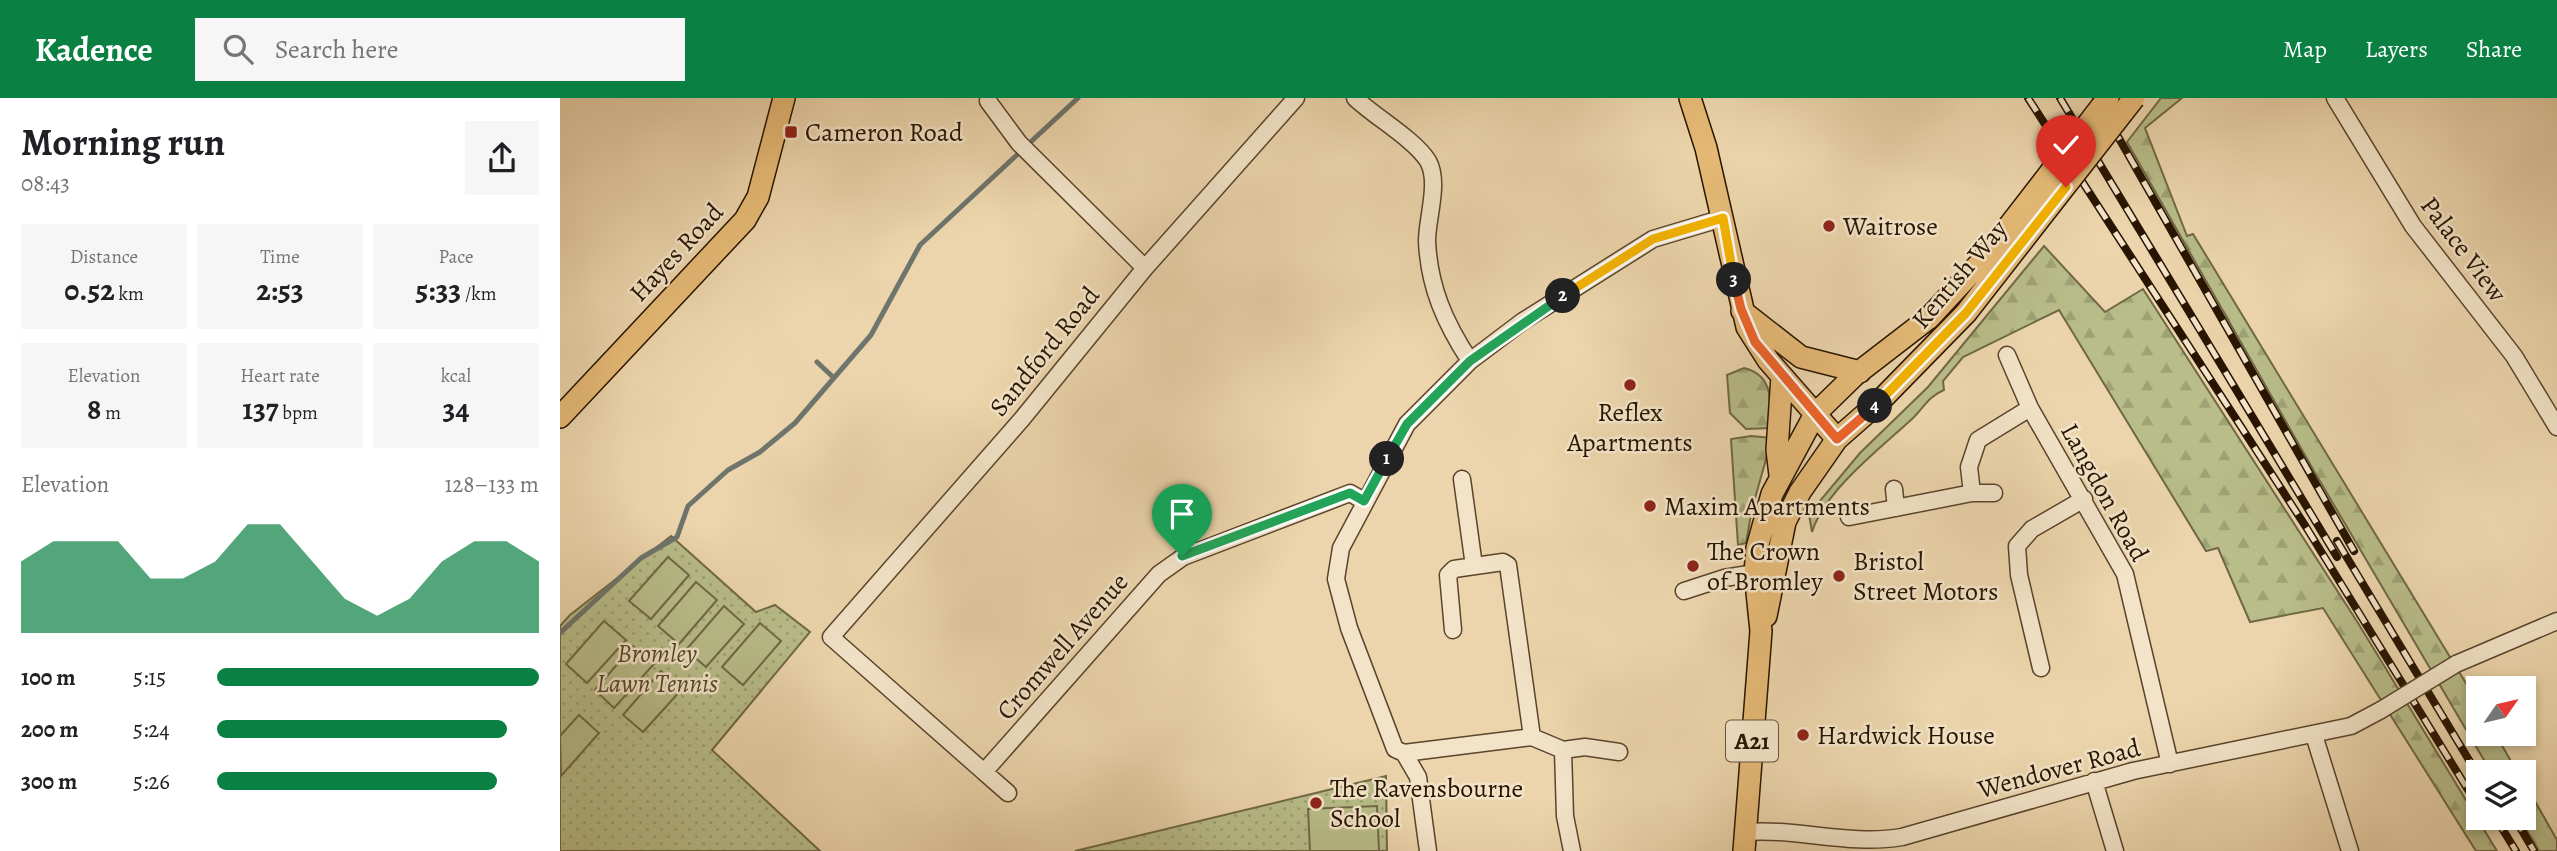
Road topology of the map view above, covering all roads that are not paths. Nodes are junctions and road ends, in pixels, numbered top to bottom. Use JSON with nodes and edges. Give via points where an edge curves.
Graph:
{"nodes":[{"id":1,"x":784,"y":98,"type":"edge"},
{"id":2,"x":1296,"y":98,"type":"edge"},
{"id":3,"x":1355,"y":98,"type":"edge"},
{"id":4,"x":1690,"y":98,"type":"edge"},
{"id":5,"x":2108,"y":98,"type":"edge"},
{"id":6,"x":2134,"y":98,"type":"edge"},
{"id":7,"x":2335,"y":98,"type":"edge"},
{"id":8,"x":988,"y":101,"type":"dead end"},
{"id":9,"x":1723,"y":218,"type":"junction"},
{"id":10,"x":1144,"y":268,"type":"junction"},
{"id":11,"x":1741,"y":309,"type":"junction"},
{"id":12,"x":2007,"y":355,"type":"dead end"},
{"id":13,"x":1470,"y":361,"type":"junction"},
{"id":14,"x":1860,"y":372,"type":"junction"},
{"id":15,"x":1782,"y":376,"type":"junction"},
{"id":16,"x":2029,"y":408,"type":"junction"},
{"id":17,"x":1815,"y":414,"type":"junction"},
{"id":18,"x":560,"y":417,"type":"edge"},
{"id":19,"x":2557,"y":428,"type":"edge"},
{"id":20,"x":1837,"y":439,"type":"junction"},
{"id":21,"x":1780,"y":475,"type":"junction"},
{"id":22,"x":1462,"y":479,"type":"dead end"},
{"id":23,"x":1894,"y":489,"type":"dead end"},
{"id":24,"x":1972,"y":494,"type":"junction"},
{"id":25,"x":1994,"y":494,"type":"dead end"},
{"id":26,"x":2084,"y":499,"type":"junction"},
{"id":27,"x":1364,"y":501,"type":"junction"},
{"id":28,"x":1896,"y":508,"type":"junction"},
{"id":29,"x":1849,"y":517,"type":"dead end"},
{"id":30,"x":1474,"y":566,"type":"junction"},
{"id":31,"x":1755,"y":573,"type":"junction"},
{"id":32,"x":1684,"y":591,"type":"dead end"},
{"id":33,"x":2557,"y":621,"type":"edge"},
{"id":34,"x":1453,"y":630,"type":"dead end"},
{"id":35,"x":1762,"y":631,"type":"junction"},
{"id":36,"x":2041,"y":668,"type":"dead end"},
{"id":37,"x":2314,"y":735,"type":"junction"},
{"id":38,"x":1532,"y":737,"type":"junction"},
{"id":39,"x":1563,"y":750,"type":"junction"},
{"id":40,"x":1619,"y":752,"type":"dead end"},
{"id":41,"x":1404,"y":753,"type":"junction"},
{"id":42,"x":2170,"y":764,"type":"junction"},
{"id":43,"x":984,"y":772,"type":"junction"},
{"id":44,"x":2094,"y":781,"type":"junction"},
{"id":45,"x":1008,"y":793,"type":"dead end"},
{"id":46,"x":1745,"y":841,"type":"edge"},
{"id":47,"x":1428,"y":851,"type":"edge"},
{"id":48,"x":1572,"y":851,"type":"edge"},
{"id":49,"x":2115,"y":851,"type":"edge"},
{"id":50,"x":2350,"y":851,"type":"edge"}],
"edges":[{"from":1,"to":18,"type":"main road","name":"Hayes Road","via":[[758,197],[746,220]]},
{"from":2,"to":10,"type":"street","name":"Sandford Road"},
{"from":3,"to":13,"type":"street","via":[[1418,148],[1430,164],[1430,272],[1446,322]]},
{"from":4,"to":9,"type":"main road"},
{"from":5,"to":14,"type":"main road","name":"Kentish Way","number":"A21","bridge":true,"via":[[1981,262],[1928,318]]},
{"from":6,"to":20,"type":"main road","name":"Kentish Way","number":"A21","bridge":true,"via":[[1966,313]]},
{"from":7,"to":19,"type":"street","name":"Palace View","via":[[2413,226],[2514,356]]},
{"from":8,"to":10,"type":"street","via":[[1025,149]]},
{"from":9,"to":11,"type":"main road"},
{"from":9,"to":13,"type":"street","via":[[1653,239],[1523,321]]},
{"from":10,"to":43,"type":"street","name":"Sandford Road","via":[[1022,419],[831,637]]},
{"from":11,"to":14,"type":"main road","via":[[1801,357]]},
{"from":11,"to":15,"type":"main road","via":[[1755,342]]},
{"from":12,"to":16,"type":"street","name":"Langdon Road"},
{"from":13,"to":27,"type":"street","via":[[1407,424]]},
{"from":14,"to":17,"type":"main road","name":"Kentish Way","number":"A21"},
{"from":15,"to":17,"type":"main road"},
{"from":15,"to":21,"type":"main road","via":[[1777,450]]},
{"from":16,"to":24,"type":"street","via":[[1978,440],[1969,467]]},
{"from":16,"to":26,"type":"street","name":"Langdon Road"},
{"from":17,"to":20,"type":"main road"},
{"from":17,"to":21,"type":"main road","number":"A21"},
{"from":20,"to":35,"type":"main road","number":"A21","via":[[1785,522]]},
{"from":21,"to":31,"type":"main road","number":"A21","via":[[1765,514]]},
{"from":22,"to":30,"type":"street"},
{"from":23,"to":28,"type":"street"},
{"from":24,"to":25,"type":"street"},
{"from":24,"to":28,"type":"street"},
{"from":26,"to":36,"type":"street","via":[[2032,529],[2017,546]]},
{"from":26,"to":42,"type":"street","name":"Langdon Road","via":[[2114,551],[2133,598]]},
{"from":27,"to":41,"type":"street","via":[[1340,548],[1336,579],[1349,628],[1390,737],[1395,749]]},
{"from":27,"to":43,"type":"street","name":"Cromwell Avenue","via":[[1350,493],[1182,556],[1159,573]]},
{"from":28,"to":29,"type":"street"},
{"from":30,"to":34,"type":"street","via":[[1454,569],[1448,575]]},
{"from":30,"to":38,"type":"street","via":[[1508,565]]},
{"from":31,"to":32,"type":"street"},
{"from":31,"to":35,"type":"main road","number":"A21"},
{"from":33,"to":37,"type":"street","name":"Wendover Road","bridge":true,"via":[[2456,664],[2351,726]]},
{"from":35,"to":46,"type":"main road","number":"A21"},
{"from":37,"to":42,"type":"street","name":"Wendover Road"},
{"from":37,"to":50,"type":"street"},
{"from":38,"to":39,"type":"street"},
{"from":38,"to":41,"type":"street"},
{"from":39,"to":40,"type":"street","via":[[1585,747]]},
{"from":39,"to":48,"type":"street","via":[[1565,816]]},
{"from":41,"to":47,"type":"street","via":[[1418,777]]},
{"from":42,"to":44,"type":"street","name":"Wendover Road"},
{"from":43,"to":45,"type":"street"},
{"from":44,"to":46,"type":"street","name":"Wendover Road","via":[[1879,841]]},
{"from":44,"to":49,"type":"street"}]}
